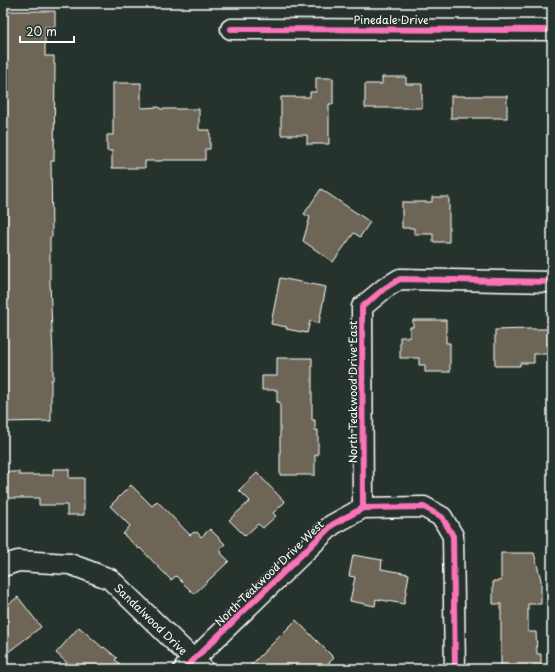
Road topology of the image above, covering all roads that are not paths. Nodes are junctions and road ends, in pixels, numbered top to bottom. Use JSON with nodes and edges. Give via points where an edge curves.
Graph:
{"nodes":[{"id":1,"x":231,"y":29,"type":"dead end"},
{"id":2,"x":552,"y":30,"type":"edge"},
{"id":3,"x":552,"y":282,"type":"edge"},
{"id":4,"x":363,"y":508,"type":"junction"},
{"id":5,"x":3,"y":566,"type":"edge"},
{"id":6,"x":194,"y":666,"type":"edge"},
{"id":7,"x":454,"y":669,"type":"edge"}],
"edges":[{"from":1,"to":2,"type":"street","name":"Pinedale Drive"},
{"from":3,"to":4,"type":"street","name":"North Teakwood Drive East","via":[[400,279],[362,307]]},
{"from":4,"to":6,"type":"street","name":"North Teakwood Drive West","via":[[332,525]]},
{"from":4,"to":7,"type":"street","via":[[424,507],[442,517],[452,536]]},
{"from":5,"to":6,"type":"street","name":"Sandalwood Drive","via":[[18,561],[70,564],[110,579]]}]}
